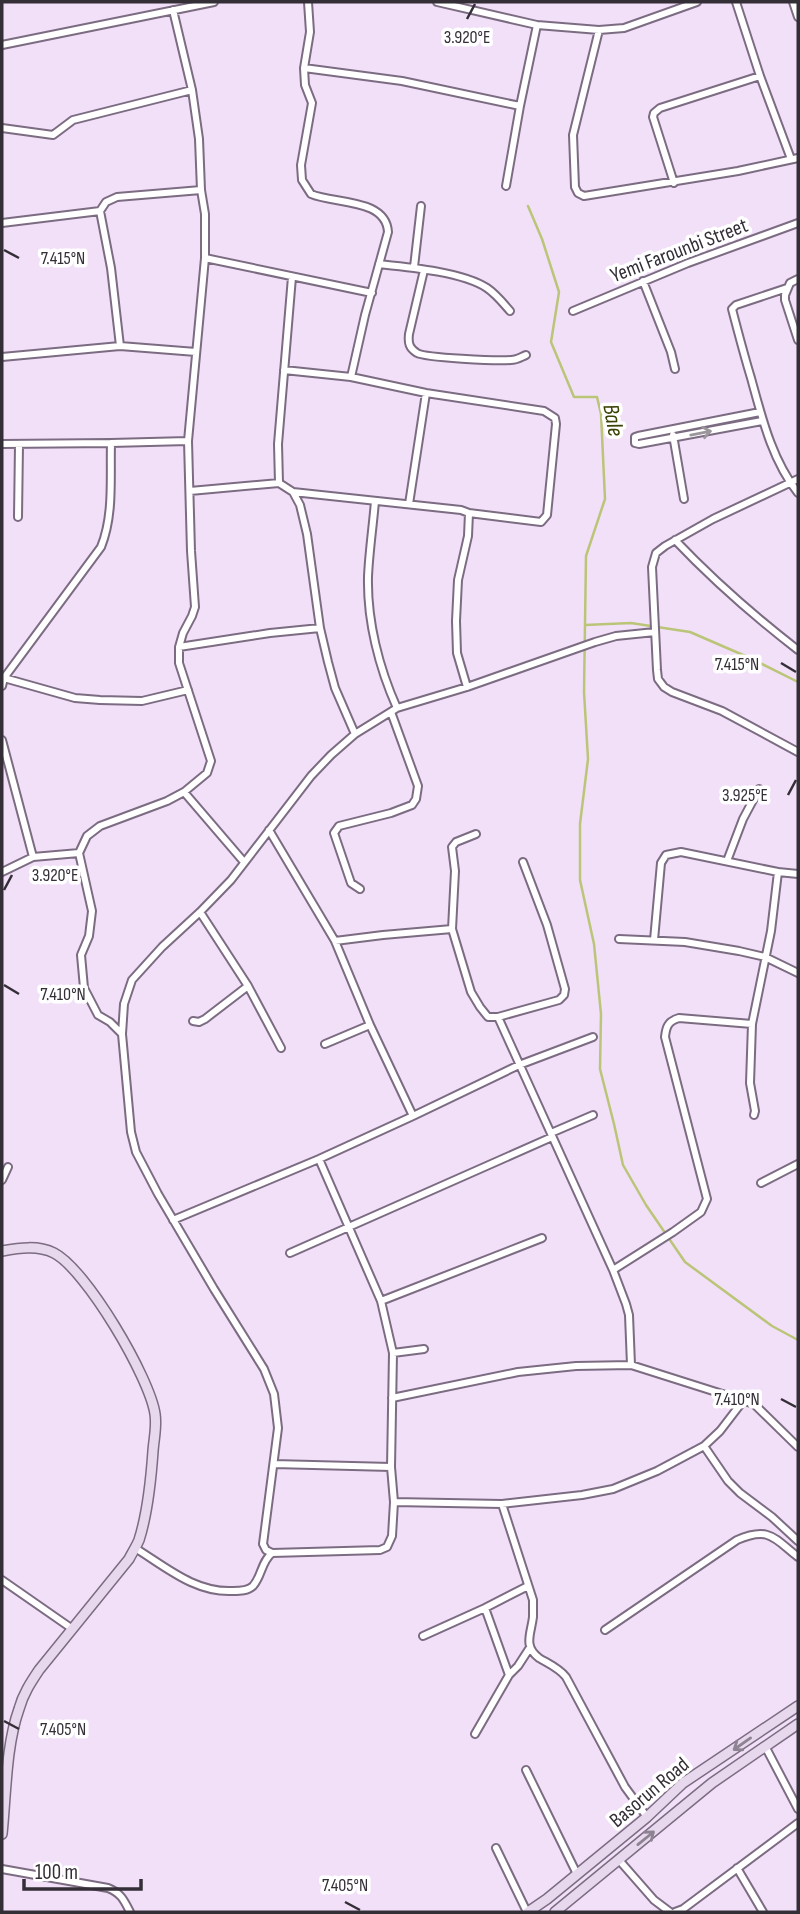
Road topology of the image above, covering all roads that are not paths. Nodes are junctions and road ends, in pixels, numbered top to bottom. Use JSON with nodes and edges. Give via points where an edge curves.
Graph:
{"nodes":[{"id":1,"x":214,"y":2,"type":"edge"},
{"id":2,"x":308,"y":2,"type":"edge"},
{"id":3,"x":438,"y":2,"type":"edge"},
{"id":4,"x":697,"y":2,"type":"edge"},
{"id":5,"x":736,"y":2,"type":"edge"},
{"id":6,"x":793,"y":2,"type":"edge"},
{"id":7,"x":173,"y":10,"type":"junction"},
{"id":8,"x":798,"y":17,"type":"edge"},
{"id":9,"x":537,"y":25,"type":"junction"},
{"id":10,"x":599,"y":30,"type":"junction"},
{"id":11,"x":2,"y":45,"type":"edge"},
{"id":12,"x":304,"y":68,"type":"junction"},
{"id":13,"x":760,"y":76,"type":"junction"},
{"id":14,"x":192,"y":90,"type":"junction"},
{"id":15,"x":520,"y":106,"type":"junction"},
{"id":16,"x":2,"y":128,"type":"edge"},
{"id":17,"x":794,"y":159,"type":"edge"},
{"id":18,"x":674,"y":183,"type":"junction"},
{"id":19,"x":506,"y":186,"type":"dead end"},
{"id":20,"x":201,"y":190,"type":"junction"},
{"id":21,"x":421,"y":206,"type":"dead end"},
{"id":22,"x":100,"y":211,"type":"junction"},
{"id":23,"x":2,"y":223,"type":"edge"},
{"id":24,"x":798,"y":223,"type":"edge"},
{"id":25,"x":205,"y":258,"type":"junction"},
{"id":26,"x":379,"y":264,"type":"junction"},
{"id":27,"x":414,"y":267,"type":"junction"},
{"id":28,"x":424,"y":270,"type":"junction"},
{"id":29,"x":292,"y":277,"type":"junction"},
{"id":30,"x":798,"y":279,"type":"edge"},
{"id":31,"x":643,"y":281,"type":"junction"},
{"id":32,"x":787,"y":288,"type":"junction"},
{"id":33,"x":372,"y":293,"type":"junction"},
{"id":34,"x":510,"y":311,"type":"dead end"},
{"id":35,"x":573,"y":311,"type":"dead end"},
{"id":36,"x":798,"y":340,"type":"edge"},
{"id":37,"x":120,"y":346,"type":"junction"},
{"id":38,"x":195,"y":352,"type":"junction"},
{"id":39,"x":526,"y":355,"type":"dead end"},
{"id":40,"x":2,"y":357,"type":"edge"},
{"id":41,"x":675,"y":369,"type":"dead end"},
{"id":42,"x":284,"y":370,"type":"junction"},
{"id":43,"x":351,"y":377,"type":"junction"},
{"id":44,"x":426,"y":393,"type":"junction"},
{"id":45,"x":760,"y":412,"type":"junction"},
{"id":46,"x":762,"y":421,"type":"junction"},
{"id":47,"x":671,"y":430,"type":"junction"},
{"id":48,"x":673,"y":438,"type":"junction"},
{"id":49,"x":188,"y":441,"type":"junction"},
{"id":50,"x":2,"y":443,"type":"edge"},
{"id":51,"x":111,"y":443,"type":"junction"},
{"id":52,"x":19,"y":444,"type":"junction"},
{"id":53,"x":798,"y":479,"type":"edge"},
{"id":54,"x":279,"y":483,"type":"junction"},
{"id":55,"x":790,"y":484,"type":"junction"},
{"id":56,"x":190,"y":491,"type":"junction"},
{"id":57,"x":293,"y":492,"type":"junction"},
{"id":58,"x":798,"y":493,"type":"edge"},
{"id":59,"x":684,"y":499,"type":"dead end"},
{"id":60,"x":375,"y":502,"type":"junction"},
{"id":61,"x":409,"y":504,"type":"junction"},
{"id":62,"x":469,"y":513,"type":"junction"},
{"id":63,"x":18,"y":517,"type":"dead end"},
{"id":64,"x":675,"y":540,"type":"junction"},
{"id":65,"x":320,"y":628,"type":"junction"},
{"id":66,"x":655,"y":629,"type":"junction"},
{"id":67,"x":179,"y":647,"type":"junction"},
{"id":68,"x":798,"y":650,"type":"edge"},
{"id":69,"x":4,"y":678,"type":"junction"},
{"id":70,"x":2,"y":686,"type":"edge"},
{"id":71,"x":467,"y":687,"type":"junction"},
{"id":72,"x":188,"y":690,"type":"junction"},
{"id":73,"x":394,"y":710,"type":"junction"},
{"id":74,"x":355,"y":734,"type":"junction"},
{"id":75,"x":2,"y":740,"type":"edge"},
{"id":76,"x":798,"y":752,"type":"edge"},
{"id":77,"x":759,"y":789,"type":"dead end"},
{"id":78,"x":184,"y":792,"type":"junction"},
{"id":79,"x":269,"y":830,"type":"junction"},
{"id":80,"x":476,"y":834,"type":"dead end"},
{"id":81,"x":79,"y":853,"type":"junction"},
{"id":82,"x":33,"y":858,"type":"junction"},
{"id":83,"x":727,"y":861,"type":"junction"},
{"id":84,"x":244,"y":862,"type":"junction"},
{"id":85,"x":523,"y":862,"type":"dead end"},
{"id":86,"x":2,"y":872,"type":"edge"},
{"id":87,"x":778,"y":873,"type":"junction"},
{"id":88,"x":798,"y":874,"type":"edge"},
{"id":89,"x":360,"y":890,"type":"dead end"},
{"id":90,"x":200,"y":912,"type":"junction"},
{"id":91,"x":452,"y":929,"type":"junction"},
{"id":92,"x":619,"y":939,"type":"dead end"},
{"id":93,"x":654,"y":940,"type":"junction"},
{"id":94,"x":335,"y":942,"type":"junction"},
{"id":95,"x":765,"y":957,"type":"junction"},
{"id":96,"x":798,"y":974,"type":"edge"},
{"id":97,"x":248,"y":986,"type":"junction"},
{"id":98,"x":498,"y":1017,"type":"junction"},
{"id":99,"x":193,"y":1021,"type":"dead end"},
{"id":100,"x":752,"y":1024,"type":"junction"},
{"id":101,"x":370,"y":1025,"type":"junction"},
{"id":102,"x":122,"y":1034,"type":"junction"},
{"id":103,"x":593,"y":1037,"type":"dead end"},
{"id":104,"x":325,"y":1044,"type":"dead end"},
{"id":105,"x":281,"y":1048,"type":"dead end"},
{"id":106,"x":519,"y":1065,"type":"junction"},
{"id":107,"x":593,"y":1115,"type":"dead end"},
{"id":108,"x":754,"y":1115,"type":"dead end"},
{"id":109,"x":413,"y":1116,"type":"junction"},
{"id":110,"x":551,"y":1135,"type":"junction"},
{"id":111,"x":319,"y":1159,"type":"junction"},
{"id":112,"x":798,"y":1164,"type":"edge"},
{"id":113,"x":8,"y":1167,"type":"dead end"},
{"id":114,"x":2,"y":1180,"type":"edge"},
{"id":115,"x":761,"y":1183,"type":"dead end"},
{"id":116,"x":173,"y":1220,"type":"junction"},
{"id":117,"x":347,"y":1227,"type":"junction"},
{"id":118,"x":542,"y":1238,"type":"dead end"},
{"id":119,"x":2,"y":1251,"type":"edge"},
{"id":120,"x":290,"y":1253,"type":"dead end"},
{"id":121,"x":613,"y":1270,"type":"junction"},
{"id":122,"x":381,"y":1301,"type":"junction"},
{"id":123,"x":424,"y":1349,"type":"dead end"},
{"id":124,"x":393,"y":1353,"type":"junction"},
{"id":125,"x":631,"y":1365,"type":"junction"},
{"id":126,"x":392,"y":1398,"type":"junction"},
{"id":127,"x":743,"y":1401,"type":"junction"},
{"id":128,"x":704,"y":1446,"type":"junction"},
{"id":129,"x":798,"y":1447,"type":"edge"},
{"id":130,"x":274,"y":1464,"type":"junction"},
{"id":131,"x":391,"y":1467,"type":"junction"},
{"id":132,"x":394,"y":1502,"type":"junction"},
{"id":133,"x":502,"y":1504,"type":"junction"},
{"id":134,"x":798,"y":1541,"type":"edge"},
{"id":135,"x":135,"y":1548,"type":"junction"},
{"id":136,"x":272,"y":1553,"type":"junction"},
{"id":137,"x":798,"y":1557,"type":"edge"},
{"id":138,"x":2,"y":1580,"type":"edge"},
{"id":139,"x":528,"y":1586,"type":"junction"},
{"id":140,"x":485,"y":1608,"type":"junction"},
{"id":141,"x":71,"y":1628,"type":"junction"},
{"id":142,"x":605,"y":1630,"type":"dead end"},
{"id":143,"x":424,"y":1636,"type":"dead end"},
{"id":144,"x":529,"y":1649,"type":"junction"},
{"id":145,"x":509,"y":1675,"type":"junction"},
{"id":146,"x":798,"y":1706,"type":"edge"},
{"id":147,"x":798,"y":1724,"type":"edge"},
{"id":148,"x":475,"y":1734,"type":"dead end"},
{"id":149,"x":7,"y":1739,"type":"edge"},
{"id":150,"x":765,"y":1746,"type":"junction"},
{"id":151,"x":526,"y":1770,"type":"dead end"},
{"id":152,"x":798,"y":1810,"type":"edge"},
{"id":153,"x":647,"y":1817,"type":"junction"},
{"id":154,"x":798,"y":1823,"type":"edge"},
{"id":155,"x":2,"y":1834,"type":"edge"},
{"id":156,"x":496,"y":1848,"type":"dead end"},
{"id":157,"x":619,"y":1860,"type":"junction"},
{"id":158,"x":737,"y":1868,"type":"junction"},
{"id":159,"x":2,"y":1869,"type":"edge"},
{"id":160,"x":577,"y":1874,"type":"junction"},
{"id":161,"x":547,"y":1899,"type":"junction"},
{"id":162,"x":130,"y":1912,"type":"edge"},
{"id":163,"x":527,"y":1912,"type":"edge"},
{"id":164,"x":556,"y":1912,"type":"edge"},
{"id":165,"x":673,"y":1912,"type":"edge"},
{"id":166,"x":763,"y":1912,"type":"edge"}],
"edges":[{"from":1,"to":7,"type":"street"},
{"from":2,"to":12,"type":"street","via":[[310,32]]},
{"from":3,"to":9,"type":"street"},
{"from":4,"to":10,"type":"street","via":[[624,28]]},
{"from":5,"to":13,"type":"street"},
{"from":6,"to":8,"type":"street"},
{"from":7,"to":11,"type":"street"},
{"from":7,"to":14,"type":"street"},
{"from":9,"to":10,"type":"street"},
{"from":9,"to":15,"type":"street"},
{"from":10,"to":18,"type":"street","via":[[573,135],[575,187],[584,196]]},
{"from":12,"to":15,"type":"street"},
{"from":12,"to":26,"type":"street","via":[[312,103],[302,180],[317,197],[361,205],[380,214],[388,232]]},
{"from":13,"to":17,"type":"street"},
{"from":13,"to":18,"type":"street","via":[[654,113]]},
{"from":14,"to":16,"type":"street","via":[[73,120],[53,135]]},
{"from":14,"to":20,"type":"street"},
{"from":15,"to":19,"type":"street"},
{"from":17,"to":18,"type":"street"},
{"from":20,"to":22,"type":"street","via":[[117,197]]},
{"from":20,"to":25,"type":"street"},
{"from":21,"to":27,"type":"street"},
{"from":22,"to":23,"type":"street"},
{"from":22,"to":37,"type":"street"},
{"from":24,"to":31,"type":"street","name":"Yemi Farounbi Street"},
{"from":25,"to":29,"type":"street"},
{"from":25,"to":38,"type":"street"},
{"from":26,"to":27,"type":"street"},
{"from":26,"to":33,"type":"street"},
{"from":27,"to":28,"type":"street"},
{"from":28,"to":34,"type":"street","via":[[474,281]]},
{"from":28,"to":39,"type":"street","via":[[409,334],[412,349],[426,356],[471,359],[511,360]]},
{"from":29,"to":33,"type":"street"},
{"from":29,"to":42,"type":"street"},
{"from":30,"to":32,"type":"street"},
{"from":31,"to":35,"type":"street","name":"Yemi Farounbi Street"},
{"from":31,"to":41,"type":"street"},
{"from":32,"to":36,"type":"street"},
{"from":32,"to":45,"type":"street","via":[[732,309]]},
{"from":33,"to":43,"type":"street"},
{"from":37,"to":38,"type":"street"},
{"from":37,"to":40,"type":"street"},
{"from":38,"to":49,"type":"street"},
{"from":42,"to":43,"type":"street"},
{"from":42,"to":54,"type":"street"},
{"from":43,"to":44,"type":"street"},
{"from":44,"to":61,"type":"street"},
{"from":44,"to":62,"type":"street","via":[[544,411],[555,418],[545,519]]},
{"from":45,"to":46,"type":"street"},
{"from":45,"to":47,"type":"street"},
{"from":48,"to":46,"type":"street","one_way":true},
{"from":46,"to":55,"type":"street"},
{"from":47,"to":48,"type":"street"},
{"from":47,"to":48,"type":"street","via":[[634,440],[639,444]]},
{"from":48,"to":59,"type":"street"},
{"from":49,"to":51,"type":"street"},
{"from":49,"to":56,"type":"street"},
{"from":50,"to":52,"type":"street"},
{"from":51,"to":52,"type":"street"},
{"from":51,"to":69,"type":"street","via":[[107,532],[101,547]]},
{"from":52,"to":63,"type":"street"},
{"from":53,"to":55,"type":"street"},
{"from":54,"to":56,"type":"street"},
{"from":54,"to":57,"type":"street"},
{"from":55,"to":58,"type":"street"},
{"from":55,"to":64,"type":"street"},
{"from":56,"to":67,"type":"street","via":[[195,607]]},
{"from":57,"to":60,"type":"street"},
{"from":57,"to":65,"type":"street","via":[[307,534]]},
{"from":60,"to":61,"type":"street"},
{"from":60,"to":73,"type":"street","via":[[370,604]]},
{"from":61,"to":62,"type":"street"},
{"from":62,"to":71,"type":"street","via":[[456,621],[457,653]]},
{"from":64,"to":66,"type":"street","via":[[656,553],[652,567]]},
{"from":64,"to":68,"type":"street","via":[[754,617]]},
{"from":65,"to":67,"type":"street"},
{"from":65,"to":74,"type":"street","via":[[335,688]]},
{"from":66,"to":71,"type":"street","via":[[595,642]]},
{"from":66,"to":76,"type":"street","via":[[658,678],[664,687],[722,711]]},
{"from":67,"to":72,"type":"street"},
{"from":69,"to":70,"type":"street"},
{"from":69,"to":72,"type":"street","via":[[75,698],[100,700],[142,701]]},
{"from":71,"to":73,"type":"street"},
{"from":72,"to":78,"type":"street","via":[[211,761],[207,773]]},
{"from":73,"to":74,"type":"street"},
{"from":73,"to":89,"type":"street","via":[[417,792],[412,805],[336,829],[351,883]]},
{"from":74,"to":79,"type":"street","via":[[311,776]]},
{"from":75,"to":82,"type":"street"},
{"from":77,"to":83,"type":"street"},
{"from":78,"to":81,"type":"street","via":[[100,826],[87,836]]},
{"from":78,"to":84,"type":"street"},
{"from":79,"to":84,"type":"street"},
{"from":79,"to":94,"type":"street"},
{"from":80,"to":91,"type":"street","via":[[452,847]]},
{"from":81,"to":82,"type":"street"},
{"from":81,"to":102,"type":"street","via":[[92,911],[81,955],[84,988],[98,1016]]},
{"from":82,"to":86,"type":"street"},
{"from":83,"to":87,"type":"street"},
{"from":83,"to":93,"type":"street","via":[[681,852],[666,855],[661,863]]},
{"from":84,"to":90,"type":"street"},
{"from":85,"to":98,"type":"street","via":[[565,989],[559,1000]]},
{"from":87,"to":88,"type":"street"},
{"from":87,"to":95,"type":"street"},
{"from":90,"to":97,"type":"street"},
{"from":90,"to":102,"type":"street","via":[[132,980]]},
{"from":91,"to":94,"type":"street"},
{"from":91,"to":98,"type":"street","via":[[471,992],[488,1017]]},
{"from":92,"to":93,"type":"street"},
{"from":93,"to":95,"type":"street"},
{"from":94,"to":101,"type":"street"},
{"from":95,"to":96,"type":"street"},
{"from":95,"to":100,"type":"street"},
{"from":97,"to":99,"type":"street","via":[[205,1019]]},
{"from":97,"to":105,"type":"street"},
{"from":98,"to":106,"type":"street"},
{"from":100,"to":108,"type":"street"},
{"from":100,"to":121,"type":"street","via":[[679,1018],[666,1027],[707,1199],[701,1212]]},
{"from":101,"to":104,"type":"street"},
{"from":101,"to":109,"type":"street"},
{"from":102,"to":116,"type":"street","via":[[136,1152]]},
{"from":103,"to":106,"type":"street"},
{"from":106,"to":109,"type":"street"},
{"from":106,"to":110,"type":"street"},
{"from":107,"to":110,"type":"street"},
{"from":109,"to":111,"type":"street"},
{"from":110,"to":117,"type":"street"},
{"from":110,"to":121,"type":"street"},
{"from":111,"to":116,"type":"street"},
{"from":111,"to":117,"type":"street"},
{"from":112,"to":115,"type":"street"},
{"from":113,"to":114,"type":"street"},
{"from":116,"to":130,"type":"street","via":[[269,1381],[278,1428]]},
{"from":117,"to":120,"type":"street"},
{"from":117,"to":122,"type":"street"},
{"from":118,"to":122,"type":"street"},
{"from":119,"to":135,"type":"main road","via":[[43,1250],[72,1267],[95,1295],[143,1378],[156,1427],[151,1479]]},
{"from":121,"to":125,"type":"street","via":[[629,1315]]},
{"from":122,"to":124,"type":"street"},
{"from":123,"to":124,"type":"street"},
{"from":124,"to":126,"type":"street"},
{"from":125,"to":126,"type":"street","via":[[528,1371]]},
{"from":125,"to":127,"type":"street"},
{"from":126,"to":131,"type":"street"},
{"from":127,"to":128,"type":"street"},
{"from":127,"to":129,"type":"street","via":[[759,1407]]},
{"from":128,"to":133,"type":"street","via":[[613,1489]]},
{"from":128,"to":134,"type":"street","via":[[728,1481]]},
{"from":130,"to":131,"type":"street"},
{"from":130,"to":136,"type":"street","via":[[263,1544]]},
{"from":131,"to":132,"type":"street"},
{"from":132,"to":133,"type":"street"},
{"from":132,"to":136,"type":"street","via":[[391,1541],[380,1550]]},
{"from":133,"to":139,"type":"street"},
{"from":135,"to":136,"type":"street","via":[[192,1583],[226,1591],[250,1589]]},
{"from":135,"to":141,"type":"main road"},
{"from":137,"to":142,"type":"street","via":[[770,1534],[750,1534]]},
{"from":138,"to":141,"type":"street"},
{"from":139,"to":140,"type":"street"},
{"from":139,"to":144,"type":"street","via":[[533,1600]]},
{"from":140,"to":143,"type":"street"},
{"from":140,"to":145,"type":"street"},
{"from":141,"to":149,"type":"main road","via":[[26,1689]]},
{"from":144,"to":145,"type":"street"},
{"from":144,"to":153,"type":"street","via":[[566,1677],[625,1787]]},
{"from":145,"to":148,"type":"street"},
{"from":146,"to":153,"type":"main road","name":"Basorun Road","one_way":true,"via":[[683,1783]]},
{"from":147,"to":150,"type":"main road","name":"Basorun Road"},
{"from":149,"to":155,"type":"main road"},
{"from":150,"to":152,"type":"street"},
{"from":157,"to":150,"type":"main road","name":"Basorun Road","one_way":true},
{"from":151,"to":160,"type":"street"},
{"from":153,"to":160,"type":"main road","name":"Basorun Road"},
{"from":154,"to":158,"type":"street"},
{"from":156,"to":163,"type":"street"},
{"from":157,"to":164,"type":"main road","name":"Basorun Road"},
{"from":157,"to":165,"type":"street","via":[[654,1900]]},
{"from":158,"to":165,"type":"street"},
{"from":158,"to":166,"type":"street"},
{"from":159,"to":162,"type":"street","via":[[108,1888],[118,1892]]},
{"from":160,"to":161,"type":"main road","name":"Basorun Road"},
{"from":161,"to":163,"type":"main road","name":"Basorun Road"},
{"from":161,"to":164,"type":"main road"}]}
